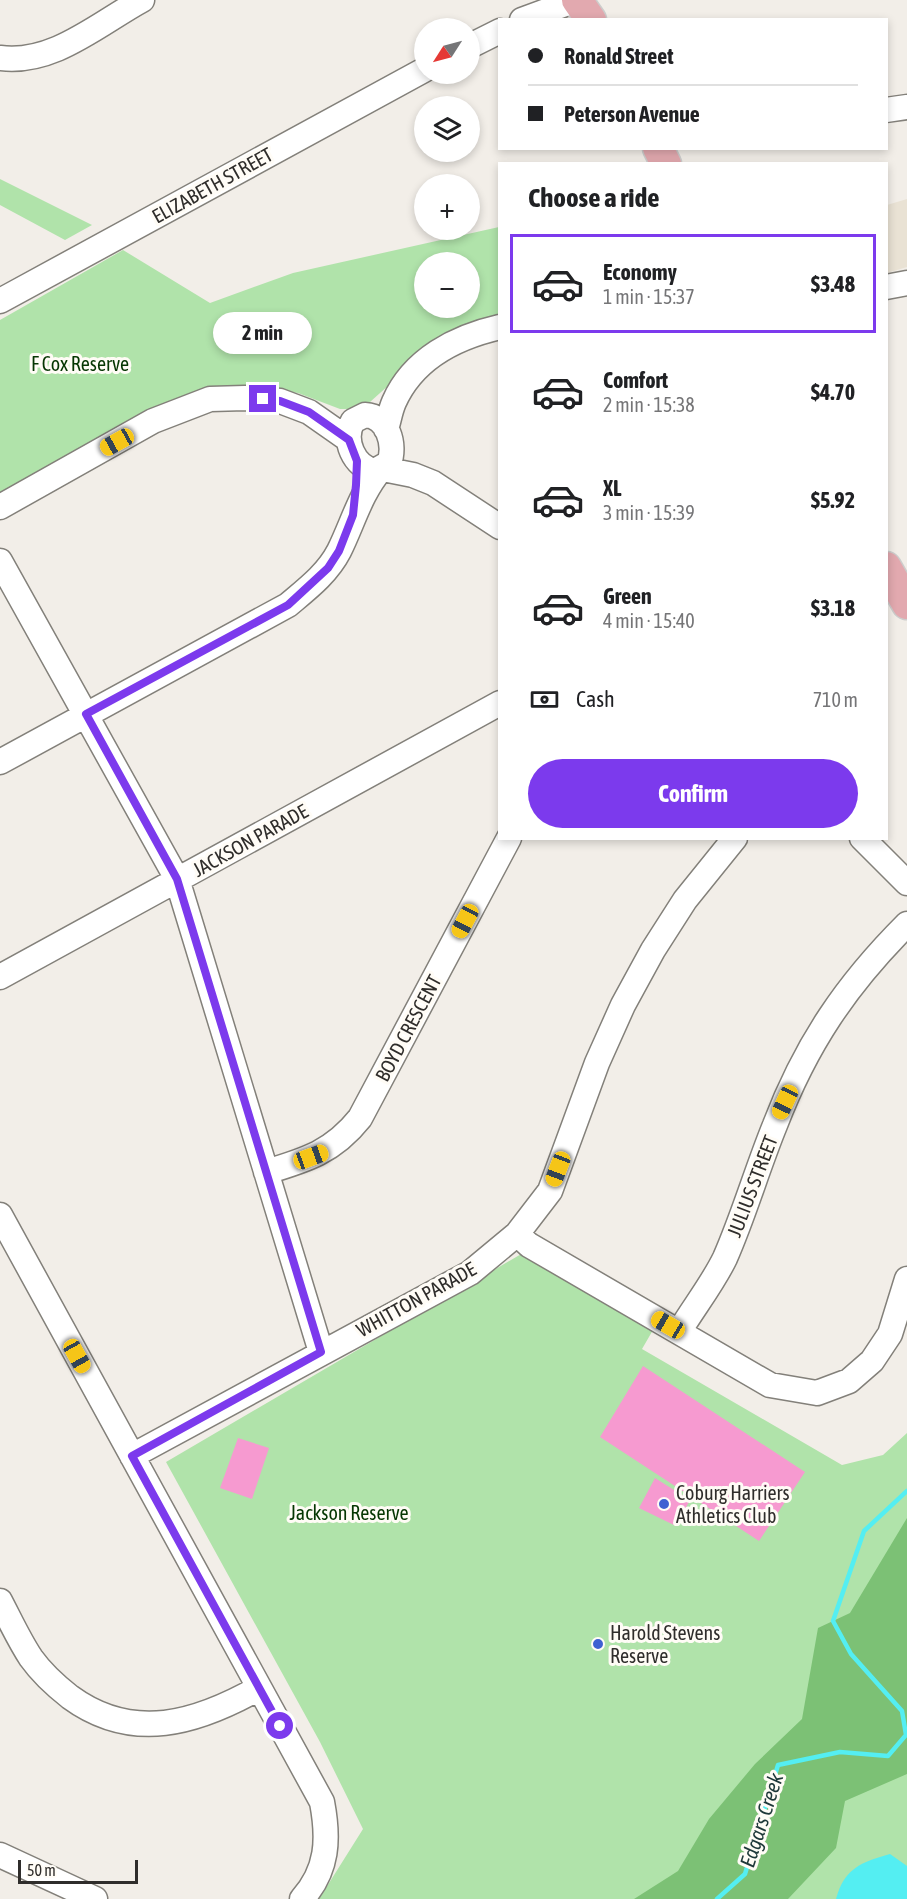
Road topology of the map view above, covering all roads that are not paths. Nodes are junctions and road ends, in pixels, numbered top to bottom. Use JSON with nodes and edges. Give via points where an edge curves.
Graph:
{"nodes":[{"id":1,"x":577,"y":0,"type":"edge"},
{"id":2,"x":138,"y":1,"type":"edge"},
{"id":3,"x":528,"y":18,"type":"edge"},
{"id":4,"x":590,"y":18,"type":"edge"},
{"id":5,"x":498,"y":32,"type":"edge"},
{"id":6,"x":480,"y":41,"type":"edge"},
{"id":7,"x":0,"y":58,"type":"edge"},
{"id":8,"x":414,"y":75,"type":"edge"},
{"id":9,"x":907,"y":107,"type":"edge"},
{"id":10,"x":888,"y":110,"type":"edge"},
{"id":11,"x":907,"y":283,"type":"edge"},
{"id":12,"x":888,"y":287,"type":"edge"},
{"id":13,"x":0,"y":301,"type":"edge"},
{"id":14,"x":498,"y":328,"type":"edge"},
{"id":15,"x":410,"y":376,"type":"junction"},
{"id":16,"x":357,"y":434,"type":"junction"},
{"id":17,"x":386,"y":454,"type":"junction"},
{"id":18,"x":0,"y":507,"type":"edge"},
{"id":19,"x":353,"y":515,"type":"junction"},
{"id":20,"x":498,"y":526,"type":"edge"},
{"id":21,"x":0,"y":561,"type":"edge"},
{"id":22,"x":888,"y":571,"type":"edge"},
{"id":23,"x":907,"y":604,"type":"edge"},
{"id":24,"x":498,"y":708,"type":"edge"},
{"id":25,"x":86,"y":714,"type":"junction"},
{"id":26,"x":0,"y":762,"type":"edge"},
{"id":27,"x":507,"y":840,"type":"edge"},
{"id":28,"x":733,"y":840,"type":"edge"},
{"id":29,"x":864,"y":840,"type":"edge"},
{"id":30,"x":177,"y":879,"type":"junction"},
{"id":31,"x":907,"y":883,"type":"edge"},
{"id":32,"x":907,"y":924,"type":"edge"},
{"id":33,"x":0,"y":977,"type":"edge"},
{"id":34,"x":266,"y":1172,"type":"junction"},
{"id":35,"x":0,"y":1215,"type":"edge"},
{"id":36,"x":517,"y":1234,"type":"junction"},
{"id":37,"x":907,"y":1279,"type":"edge"},
{"id":38,"x":679,"y":1332,"type":"junction"},
{"id":39,"x":321,"y":1352,"type":"junction"},
{"id":40,"x":132,"y":1456,"type":"junction"},
{"id":41,"x":0,"y":1601,"type":"edge"},
{"id":42,"x":259,"y":1688,"type":"junction"},
{"id":43,"x":0,"y":1855,"type":"edge"},
{"id":44,"x":95,"y":1899,"type":"edge"},
{"id":45,"x":302,"y":1899,"type":"edge"}],
"edges":[{"from":1,"to":3,"type":"street"},
{"from":1,"to":4,"type":"main road"},
{"from":2,"to":7,"type":"street","via":[[54,52]]},
{"from":5,"to":6,"type":"street"},
{"from":8,"to":13,"type":"street","name":"ELIZABETH STREET"},
{"from":9,"to":10,"type":"street"},
{"from":11,"to":12,"type":"street"},
{"from":14,"to":15,"type":"street","via":[[441,349]]},
{"from":15,"to":16,"type":"street"},
{"from":15,"to":17,"type":"street","via":[[395,400]]},
{"from":16,"to":17,"type":"street","via":[[365,469]]},
{"from":16,"to":17,"type":"street","via":[[378,418]]},
{"from":16,"to":18,"type":"street","via":[[280,401],[210,399],[153,421]]},
{"from":16,"to":19,"type":"street"},
{"from":17,"to":19,"type":"street"},
{"from":17,"to":20,"type":"street","via":[[414,464],[433,483]]},
{"from":19,"to":25,"type":"street","via":[[328,568],[288,605]]},
{"from":21,"to":25,"type":"street"},
{"from":22,"to":23,"type":"main road"},
{"from":24,"to":30,"type":"street","name":"JACKSON PARADE"},
{"from":25,"to":26,"type":"street"},
{"from":25,"to":30,"type":"street"},
{"from":27,"to":34,"type":"street","name":"BOYD CRESCENT","via":[[360,1118],[345,1137],[326,1151]]},
{"from":28,"to":36,"type":"street","name":"WHITTON PARADE","via":[[685,900],[653,950],[597,1063],[550,1191]]},
{"from":29,"to":31,"type":"street"},
{"from":30,"to":33,"type":"street","name":"JACKSON PARADE"},
{"from":30,"to":34,"type":"street"},
{"from":32,"to":38,"type":"street","name":"JULIUS STREET","via":[[867,964],[814,1040],[775,1123],[724,1259]]},
{"from":34,"to":39,"type":"street"},
{"from":35,"to":40,"type":"street"},
{"from":36,"to":38,"type":"street","via":[[529,1245]]},
{"from":36,"to":39,"type":"street","name":"WHITTON PARADE","via":[[470,1273]]},
{"from":37,"to":38,"type":"street","via":[[890,1334],[872,1361],[849,1381],[817,1393],[770,1385]]},
{"from":39,"to":40,"type":"street","name":"WHITTON PARADE"},
{"from":40,"to":42,"type":"street"},
{"from":41,"to":42,"type":"street","via":[[31,1658],[54,1683],[80,1704],[117,1720],[157,1725],[179,1722],[227,1705]]},
{"from":42,"to":45,"type":"street","via":[[322,1802],[327,1825],[322,1866],[314,1886]]},
{"from":43,"to":44,"type":"street"}]}
